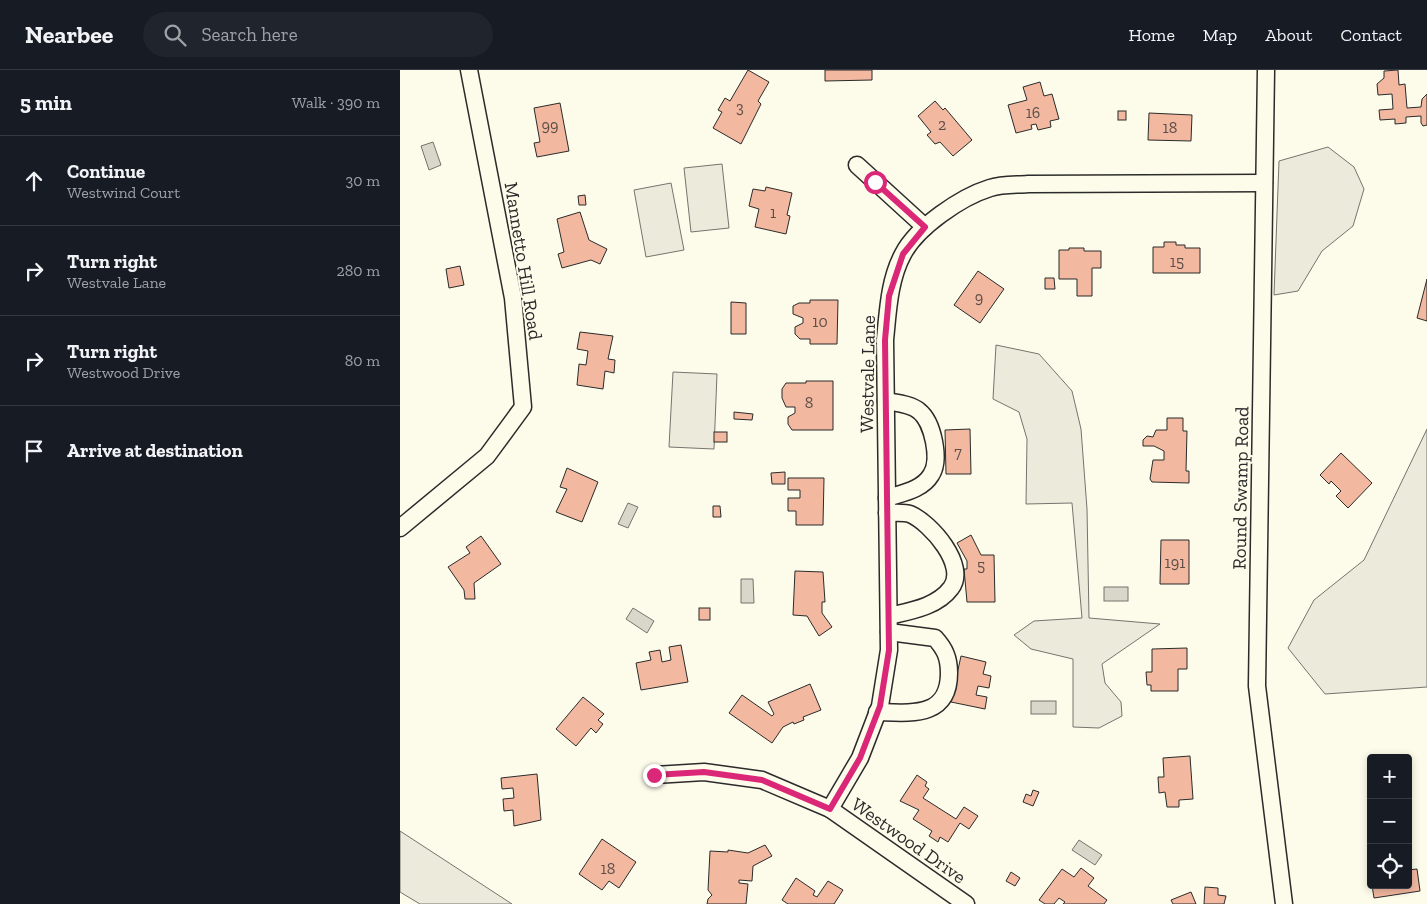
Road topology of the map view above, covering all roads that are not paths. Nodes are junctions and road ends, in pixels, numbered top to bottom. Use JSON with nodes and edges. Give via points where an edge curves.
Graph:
{"nodes":[{"id":1,"x":469,"y":70,"type":"edge"},
{"id":2,"x":1266,"y":70,"type":"edge"},
{"id":3,"x":857,"y":166,"type":"dead end"},
{"id":4,"x":1264,"y":183,"type":"junction"},
{"id":5,"x":925,"y":227,"type":"junction"},
{"id":6,"x":886,"y":401,"type":"junction"},
{"id":7,"x":887,"y":506,"type":"junction"},
{"id":8,"x":400,"y":528,"type":"edge"},
{"id":9,"x":889,"y":624,"type":"junction"},
{"id":10,"x":877,"y":712,"type":"junction"},
{"id":11,"x":654,"y":775,"type":"dead end"},
{"id":12,"x":830,"y":809,"type":"junction"},
{"id":13,"x":966,"y":904,"type":"edge"},
{"id":14,"x":1284,"y":904,"type":"edge"}],
"edges":[{"from":1,"to":8,"type":"street","name":"Mannetto Hill Road","via":[[513,298],[523,407],[487,456]]},
{"from":2,"to":4,"type":"street","name":"Round Swamp Road"},
{"from":3,"to":5,"type":"street"},
{"from":4,"to":5,"type":"street","name":"Westvale Lane","via":[[991,187],[961,201]]},
{"from":4,"to":14,"type":"street","name":"Round Swamp Road","via":[[1257,686]]},
{"from":5,"to":6,"type":"street","name":"Westvale Lane","via":[[903,254],[889,296],[885,340]]},
{"from":6,"to":7,"type":"street","name":"Westvale Lane"},
{"from":6,"to":7,"type":"street","via":[[919,410],[928,421],[935,464],[931,476]]},
{"from":7,"to":9,"type":"street","name":"Westvale Lane"},
{"from":7,"to":9,"type":"street","via":[[924,523],[954,561],[955,578],[941,598]]},
{"from":9,"to":10,"type":"street","name":"Westvale Lane","via":[[889,650]]},
{"from":9,"to":10,"type":"street","via":[[935,638],[944,648],[949,682],[944,698],[936,706],[906,713]]},
{"from":10,"to":12,"type":"street","name":"Westvale Lane","via":[[860,758]]},
{"from":11,"to":12,"type":"street","name":"Westwood Drive","via":[[704,772],[762,780]]},
{"from":12,"to":13,"type":"street","name":"Westwood Drive"}]}
